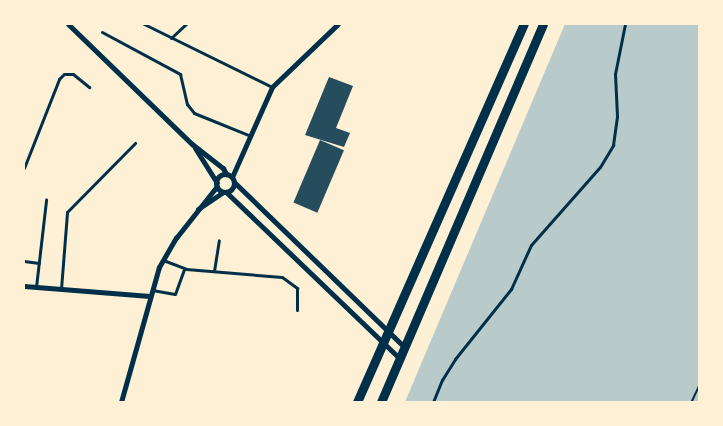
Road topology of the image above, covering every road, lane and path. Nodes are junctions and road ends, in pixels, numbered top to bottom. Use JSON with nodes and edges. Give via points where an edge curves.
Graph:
{"nodes":[{"id":1,"x":68,"y":24,"type":"edge"},
{"id":2,"x":144,"y":24,"type":"edge"},
{"id":3,"x":186,"y":24,"type":"edge"},
{"id":4,"x":338,"y":24,"type":"edge"},
{"id":5,"x":524,"y":24,"type":"edge"},
{"id":6,"x":543,"y":24,"type":"edge"},
{"id":7,"x":625,"y":24,"type":"edge"},
{"id":8,"x":102,"y":32,"type":"dead end"},
{"id":9,"x":171,"y":38,"type":"junction"},
{"id":10,"x":89,"y":87,"type":"dead end"},
{"id":11,"x":272,"y":87,"type":"junction"},
{"id":12,"x":251,"y":136,"type":"junction"},
{"id":13,"x":135,"y":143,"type":"dead end"},
{"id":14,"x":192,"y":144,"type":"junction"},
{"id":15,"x":24,"y":168,"type":"edge"},
{"id":16,"x":231,"y":178,"type":"junction"},
{"id":17,"x":217,"y":184,"type":"junction"},
{"id":18,"x":224,"y":192,"type":"junction"},
{"id":19,"x":46,"y":200,"type":"dead end"},
{"id":20,"x":198,"y":209,"type":"junction"},
{"id":21,"x":218,"y":240,"type":"dead end"},
{"id":22,"x":162,"y":260,"type":"junction"},
{"id":23,"x":24,"y":261,"type":"edge"},
{"id":24,"x":39,"y":263,"type":"junction"},
{"id":25,"x":184,"y":269,"type":"junction"},
{"id":26,"x":214,"y":272,"type":"junction"},
{"id":27,"x":24,"y":286,"type":"edge"},
{"id":28,"x":36,"y":287,"type":"junction"},
{"id":29,"x":61,"y":289,"type":"junction"},
{"id":30,"x":152,"y":290,"type":"junction"},
{"id":31,"x":150,"y":296,"type":"junction"},
{"id":32,"x":297,"y":310,"type":"dead end"},
{"id":33,"x":386,"y":332,"type":"junction"},
{"id":34,"x":382,"y":341,"type":"junction"},
{"id":35,"x":405,"y":348,"type":"junction"},
{"id":36,"x":400,"y":358,"type":"junction"},
{"id":37,"x":699,"y":386,"type":"edge"},
{"id":38,"x":121,"y":402,"type":"edge"},
{"id":39,"x":357,"y":402,"type":"edge"},
{"id":40,"x":381,"y":402,"type":"edge"},
{"id":41,"x":433,"y":402,"type":"edge"},
{"id":42,"x":691,"y":402,"type":"edge"}],
"edges":[{"from":1,"to":14,"type":"street"},
{"from":2,"to":9,"type":"lane"},
{"from":3,"to":9,"type":"lane"},
{"from":4,"to":11,"type":"street"},
{"from":5,"to":33,"type":"main road"},
{"from":6,"to":35,"type":"main road"},
{"from":7,"to":41,"type":"lane","via":[[615,74],[617,116],[613,145],[600,167],[531,244],[510,289],[455,359]]},
{"from":8,"to":12,"type":"lane","via":[[180,74],[187,104],[194,113]]},
{"from":9,"to":11,"type":"lane"},
{"from":10,"to":15,"type":"lane","via":[[73,74],[64,74],[59,79]]},
{"from":11,"to":12,"type":"street"},
{"from":12,"to":16,"type":"street"},
{"from":13,"to":29,"type":"lane","via":[[67,212]]},
{"from":14,"to":16,"type":"street"},
{"from":14,"to":17,"type":"street"},
{"from":16,"to":17,"type":"street","via":[[219,177]]},
{"from":16,"to":18,"type":"street","via":[[232,189]]},
{"from":16,"to":33,"type":"street"},
{"from":17,"to":18,"type":"street"},
{"from":17,"to":20,"type":"street"},
{"from":18,"to":20,"type":"street"},
{"from":18,"to":34,"type":"street"},
{"from":19,"to":24,"type":"lane"},
{"from":20,"to":22,"type":"street"},
{"from":21,"to":26,"type":"lane"},
{"from":22,"to":25,"type":"lane"},
{"from":22,"to":30,"type":"street"},
{"from":23,"to":24,"type":"lane"},
{"from":24,"to":28,"type":"lane"},
{"from":25,"to":26,"type":"lane"},
{"from":25,"to":30,"type":"lane","via":[[175,294]]},
{"from":26,"to":32,"type":"lane","via":[[289,279],[297,288]]},
{"from":27,"to":28,"type":"street"},
{"from":28,"to":29,"type":"street"},
{"from":29,"to":31,"type":"street"},
{"from":30,"to":31,"type":"street"},
{"from":31,"to":38,"type":"street"},
{"from":33,"to":34,"type":"main road"},
{"from":33,"to":35,"type":"street"},
{"from":34,"to":36,"type":"street"},
{"from":34,"to":39,"type":"main road"},
{"from":35,"to":36,"type":"main road"},
{"from":36,"to":40,"type":"main road"},
{"from":37,"to":42,"type":"path"}]}
